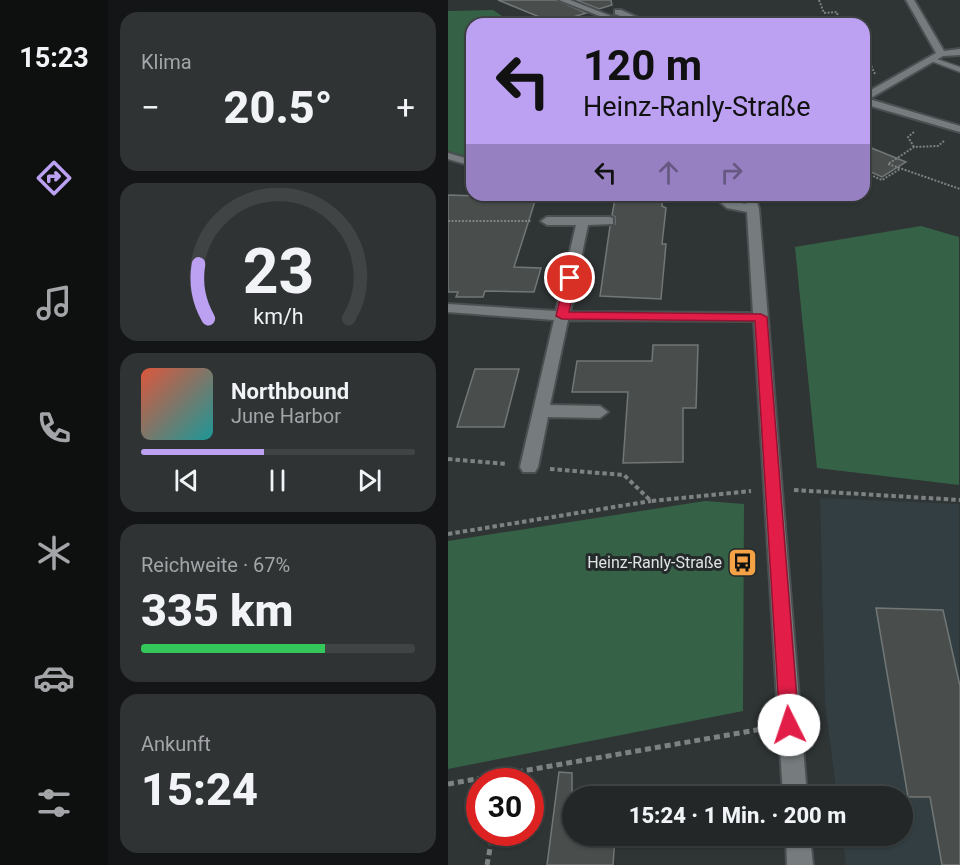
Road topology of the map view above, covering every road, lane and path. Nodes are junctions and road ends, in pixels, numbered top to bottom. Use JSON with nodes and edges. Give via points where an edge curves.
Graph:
{"nodes":[{"id":1,"x":564,"y":0,"type":"edge"},
{"id":2,"x":586,"y":0,"type":"edge"},
{"id":3,"x":819,"y":0,"type":"edge"},
{"id":4,"x":910,"y":0,"type":"edge"},
{"id":5,"x":611,"y":18,"type":"edge"},
{"id":6,"x":632,"y":18,"type":"edge"},
{"id":7,"x":838,"y":18,"type":"edge"},
{"id":8,"x":960,"y":52,"type":"edge"},
{"id":9,"x":938,"y":57,"type":"junction"},
{"id":10,"x":870,"y":64,"type":"edge"},
{"id":11,"x":960,"y":70,"type":"edge"},
{"id":12,"x":886,"y":85,"type":"junction"},
{"id":13,"x":870,"y":96,"type":"edge"},
{"id":14,"x":870,"y":102,"type":"edge"},
{"id":15,"x":870,"y":114,"type":"edge"},
{"id":16,"x":919,"y":128,"type":"junction"},
{"id":17,"x":960,"y":129,"type":"edge"},
{"id":18,"x":954,"y":139,"type":"edge"},
{"id":19,"x":914,"y":147,"type":"junction"},
{"id":20,"x":448,"y":156,"type":"edge"},
{"id":21,"x":466,"y":161,"type":"edge"},
{"id":22,"x":900,"y":169,"type":"junction"},
{"id":23,"x":870,"y":174,"type":"edge"},
{"id":24,"x":960,"y":189,"type":"edge"},
{"id":25,"x":726,"y":201,"type":"edge"},
{"id":26,"x":751,"y":202,"type":"edge"},
{"id":27,"x":448,"y":221,"type":"edge"},
{"id":28,"x":547,"y":221,"type":"joint"},
{"id":29,"x":583,"y":221,"type":"junction"},
{"id":30,"x":609,"y":221,"type":"dead end"},
{"id":31,"x":448,"y":308,"type":"edge"},
{"id":32,"x":562,"y":316,"type":"junction"},
{"id":33,"x":761,"y":317,"type":"junction"},
{"id":34,"x":542,"y":411,"type":"junction"},
{"id":35,"x":600,"y":412,"type":"dead end"},
{"id":36,"x":448,"y":459,"type":"edge"},
{"id":37,"x":529,"y":466,"type":"junction"},
{"id":38,"x":772,"y":489,"type":"junction"},
{"id":39,"x":960,"y":500,"type":"edge"},
{"id":40,"x":651,"y":501,"type":"junction"},
{"id":41,"x":448,"y":534,"type":"edge"},
{"id":42,"x":789,"y":725,"type":"junction"},
{"id":43,"x":537,"y":768,"type":"edge"},
{"id":44,"x":466,"y":781,"type":"edge"},
{"id":45,"x":448,"y":784,"type":"edge"},
{"id":46,"x":794,"y":786,"type":"edge"},
{"id":47,"x":490,"y":846,"type":"edge"},
{"id":48,"x":799,"y":846,"type":"edge"},
{"id":49,"x":487,"y":865,"type":"edge"},
{"id":50,"x":800,"y":865,"type":"edge"}],
"edges":[{"from":1,"to":5,"type":"street"},
{"from":2,"to":6,"type":"street"},
{"from":3,"to":7,"type":"path","via":[[824,12],[837,12]]},
{"from":4,"to":9,"type":"street"},
{"from":8,"to":9,"type":"street"},
{"from":9,"to":11,"type":"lane"},
{"from":9,"to":12,"type":"street"},
{"from":10,"to":12,"type":"path"},
{"from":12,"to":13,"type":"street"},
{"from":14,"to":17,"type":"street"},
{"from":15,"to":16,"type":"street"},
{"from":16,"to":18,"type":"street"},
{"from":16,"to":19,"type":"path","via":[[908,137]]},
{"from":18,"to":19,"type":"path","via":[[938,146]]},
{"from":19,"to":22,"type":"path","via":[[888,164]]},
{"from":20,"to":21,"type":"street"},
{"from":22,"to":23,"type":"path","via":[[882,180]]},
{"from":22,"to":24,"type":"path"},
{"from":25,"to":26,"type":"street","via":[[731,205]]},
{"from":26,"to":33,"type":"street"},
{"from":27,"to":28,"type":"path"},
{"from":28,"to":29,"type":"street"},
{"from":29,"to":30,"type":"street"},
{"from":29,"to":32,"type":"street"},
{"from":31,"to":32,"type":"street"},
{"from":32,"to":33,"type":"street"},
{"from":32,"to":34,"type":"street"},
{"from":33,"to":38,"type":"street"},
{"from":34,"to":35,"type":"street"},
{"from":34,"to":37,"type":"street"},
{"from":36,"to":37,"type":"path"},
{"from":37,"to":40,"type":"path","via":[[624,475]]},
{"from":38,"to":39,"type":"path"},
{"from":38,"to":40,"type":"path"},
{"from":38,"to":42,"type":"street"},
{"from":40,"to":41,"type":"path"},
{"from":42,"to":43,"type":"path"},
{"from":42,"to":46,"type":"street"},
{"from":44,"to":45,"type":"path"},
{"from":47,"to":49,"type":"path"},
{"from":48,"to":50,"type":"street"}]}
